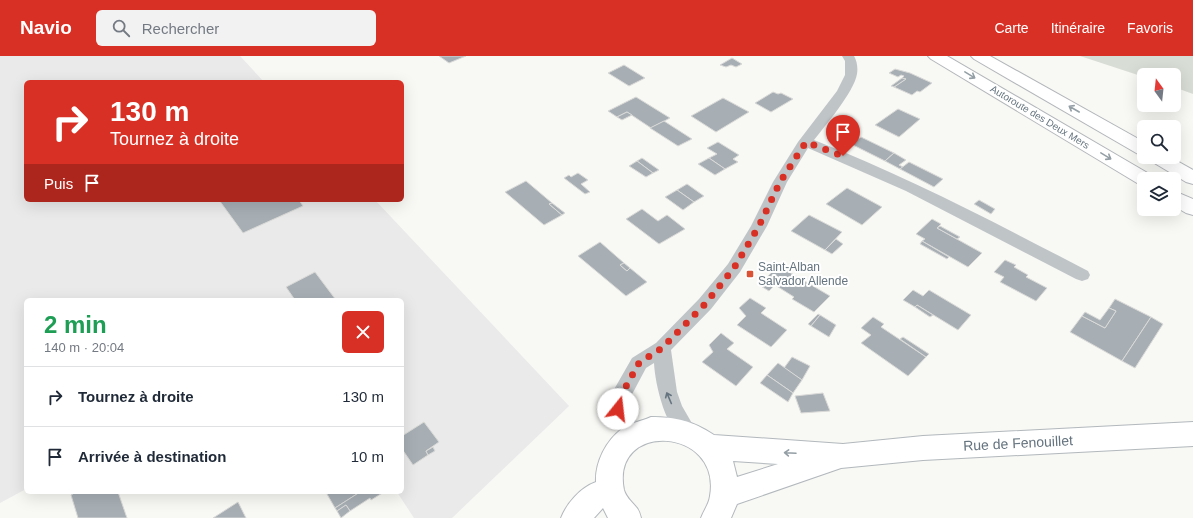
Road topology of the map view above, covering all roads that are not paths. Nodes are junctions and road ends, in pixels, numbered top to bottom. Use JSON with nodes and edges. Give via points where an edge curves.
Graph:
{"nodes":[{"id":1,"x":848,"y":56,"type":"edge"},
{"id":2,"x":936,"y":56,"type":"edge"},
{"id":3,"x":979,"y":56,"type":"edge"},
{"id":4,"x":806,"y":142,"type":"junction"},
{"id":5,"x":1137,"y":146,"type":"edge"},
{"id":6,"x":1169,"y":164,"type":"edge"},
{"id":7,"x":1137,"y":175,"type":"edge"},
{"id":8,"x":1193,"y":178,"type":"edge"},
{"id":9,"x":1181,"y":201,"type":"edge"},
{"id":10,"x":1193,"y":208,"type":"edge"},
{"id":11,"x":1082,"y":275,"type":"dead end"},
{"id":12,"x":662,"y":348,"type":"junction"},
{"id":13,"x":687,"y":432,"type":"junction"},
{"id":14,"x":1193,"y":434,"type":"edge"},
{"id":15,"x":635,"y":435,"type":"junction"},
{"id":16,"x":710,"y":447,"type":"junction"},
{"id":17,"x":843,"y":456,"type":"junction"},
{"id":18,"x":610,"y":491,"type":"junction"},
{"id":19,"x":718,"y":511,"type":"edge"},
{"id":20,"x":575,"y":518,"type":"edge"},
{"id":21,"x":627,"y":518,"type":"edge"}],
"edges":[{"from":1,"to":4,"type":"street","via":[[851,61],[851,75],[843,91]]},
{"from":2,"to":7,"type":"main road","name":"Autoroute des Deux Mers","one_way":true},
{"from":5,"to":3,"type":"main road","name":"Autoroute des Deux Mers","one_way":true},
{"from":4,"to":11,"type":"street","via":[[856,161],[913,188]]},
{"from":4,"to":12,"type":"street","via":[[780,182],[759,226],[734,268],[705,304]]},
{"from":6,"to":8,"type":"main road"},
{"from":9,"to":10,"type":"main road"},
{"from":13,"to":12,"type":"street","one_way":true,"via":[[676,415],[666,391]]},
{"from":12,"to":15,"type":"street","via":[[639,363],[619,399],[618,409]]},
{"from":13,"to":15,"type":"main road","name":"Rue de Fenouillet","via":[[660,427]]},
{"from":13,"to":16,"type":"main road","name":"Rue de Fenouillet"},
{"from":14,"to":17,"type":"main road","name":"Rue de Fenouillet","via":[[923,448]]},
{"from":15,"to":18,"type":"main road","name":"Rue de Fenouillet","via":[[615,454],[610,473]]},
{"from":17,"to":16,"type":"main road","name":"Rue de Fenouillet","one_way":true},
{"from":16,"to":19,"type":"main road","name":"Rue de Fenouillet","via":[[723,469],[725,481]]},
{"from":17,"to":19,"type":"main road","name":"Rue de Fenouillet"},
{"from":18,"to":20,"type":"main road","via":[[595,496]]},
{"from":18,"to":21,"type":"main road","name":"Rue de Fenouillet","via":[[621,513]]}]}
